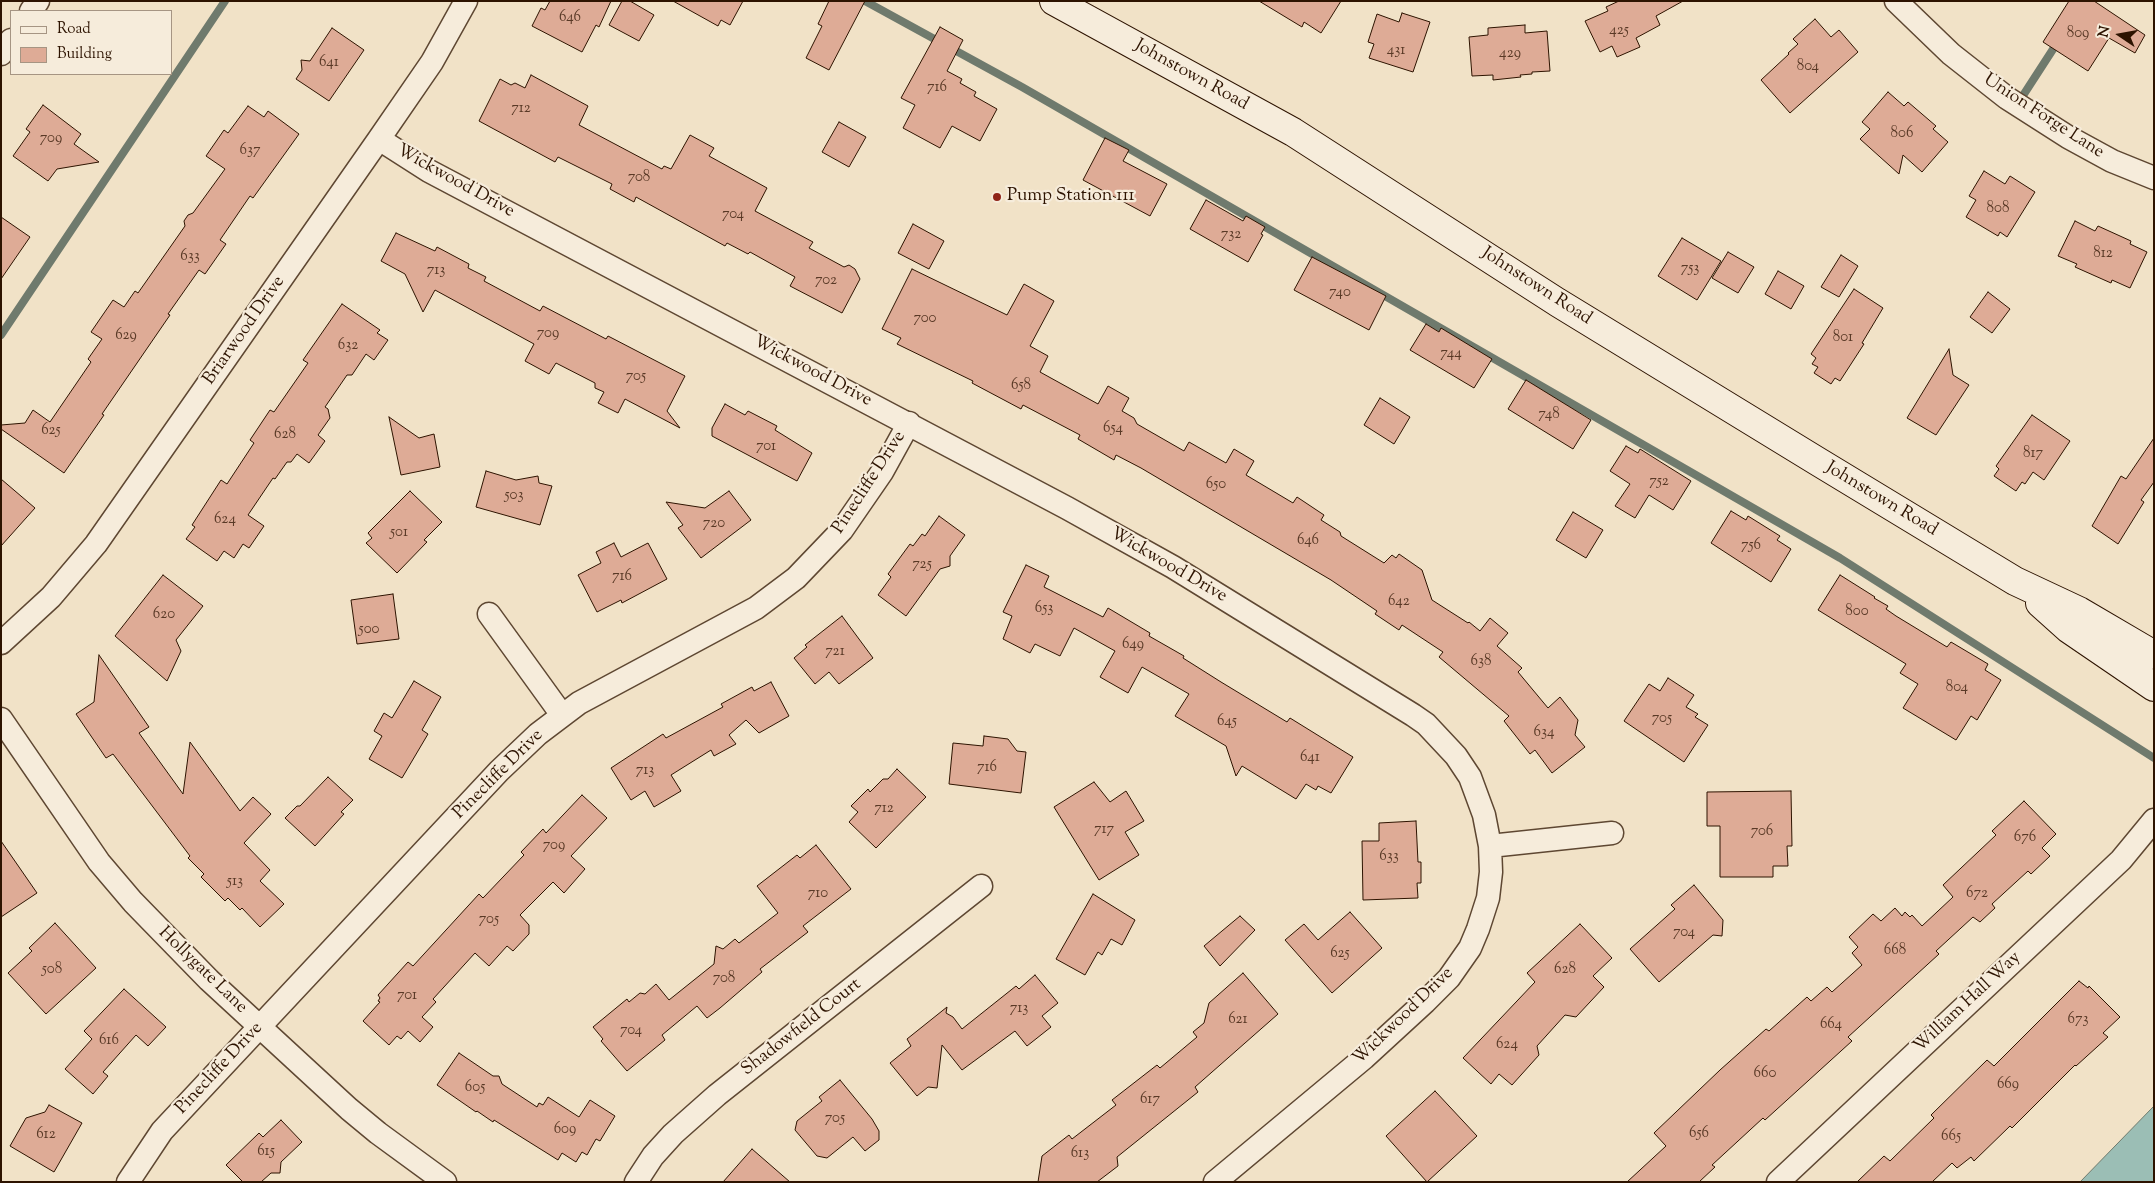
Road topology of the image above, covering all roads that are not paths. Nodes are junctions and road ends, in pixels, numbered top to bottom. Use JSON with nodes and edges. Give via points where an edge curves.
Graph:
{"nodes":[{"id":1,"x":466,"y":1,"type":"edge"},
{"id":2,"x":1896,"y":1,"type":"edge"},
{"id":3,"x":1067,"y":4,"type":"edge"},
{"id":4,"x":10,"y":41,"type":"edge"},
{"id":5,"x":1,"y":54,"type":"edge"},
{"id":6,"x":379,"y":139,"type":"junction"},
{"id":7,"x":2154,"y":178,"type":"edge"},
{"id":8,"x":908,"y":423,"type":"junction"},
{"id":9,"x":2015,"y":580,"type":"junction"},
{"id":10,"x":489,"y":614,"type":"dead end"},
{"id":11,"x":1,"y":643,"type":"edge"},
{"id":12,"x":2154,"y":655,"type":"edge"},
{"id":13,"x":2154,"y":687,"type":"edge"},
{"id":14,"x":562,"y":715,"type":"junction"},
{"id":15,"x":1,"y":719,"type":"edge"},
{"id":16,"x":2154,"y":820,"type":"edge"},
{"id":17,"x":1612,"y":833,"type":"dead end"},
{"id":18,"x":1490,"y":846,"type":"junction"},
{"id":19,"x":981,"y":886,"type":"dead end"},
{"id":20,"x":259,"y":1027,"type":"junction"},
{"id":21,"x":128,"y":1182,"type":"edge"},
{"id":22,"x":445,"y":1182,"type":"edge"},
{"id":23,"x":636,"y":1182,"type":"edge"},
{"id":24,"x":1215,"y":1182,"type":"edge"},
{"id":25,"x":1778,"y":1182,"type":"edge"}],
"edges":[{"from":1,"to":6,"type":"street","name":"Briarwood Drive","via":[[432,62]]},
{"from":2,"to":7,"type":"street","name":"Union Forge Lane","via":[[1951,54],[2007,98],[2112,161]]},
{"from":3,"to":9,"type":"main road","name":"Johnstown Road","via":[[1293,132],[1566,307]]},
{"from":4,"to":5,"type":"street"},
{"from":6,"to":8,"type":"street","name":"Wickwood Drive","via":[[429,170]]},
{"from":6,"to":11,"type":"street","name":"Briarwood Drive","via":[[96,544],[51,597]]},
{"from":8,"to":14,"type":"street","name":"Pinecliffe Drive","via":[[882,472],[842,530],[796,578],[756,608]]},
{"from":8,"to":18,"type":"street","name":"Wickwood Drive","via":[[1173,567],[1426,724],[1452,750],[1470,777],[1484,815]]},
{"from":9,"to":12,"type":"main road","name":"Johnstown Road","via":[[2079,611]]},
{"from":9,"to":13,"type":"main road","name":"Johnstown Road","via":[[2069,628]]},
{"from":10,"to":14,"type":"street"},
{"from":14,"to":20,"type":"street","name":"Pinecliffe Drive","via":[[499,771]]},
{"from":15,"to":20,"type":"street","name":"Hollygate Lane","via":[[88,846],[133,902]]},
{"from":16,"to":25,"type":"street","name":"William Hall Way","via":[[2121,860]]},
{"from":17,"to":18,"type":"street"},
{"from":18,"to":24,"type":"street","name":"Wickwood Drive","via":[[1488,898],[1470,948],[1449,978],[1364,1058]]},
{"from":19,"to":23,"type":"street","name":"Shadowfield Court","via":[[717,1095],[673,1134]]},
{"from":20,"to":21,"type":"street","name":"Pinecliffe Drive","via":[[162,1131]]},
{"from":20,"to":22,"type":"street","name":"Hollygate Lane","via":[[356,1116]]}]}
